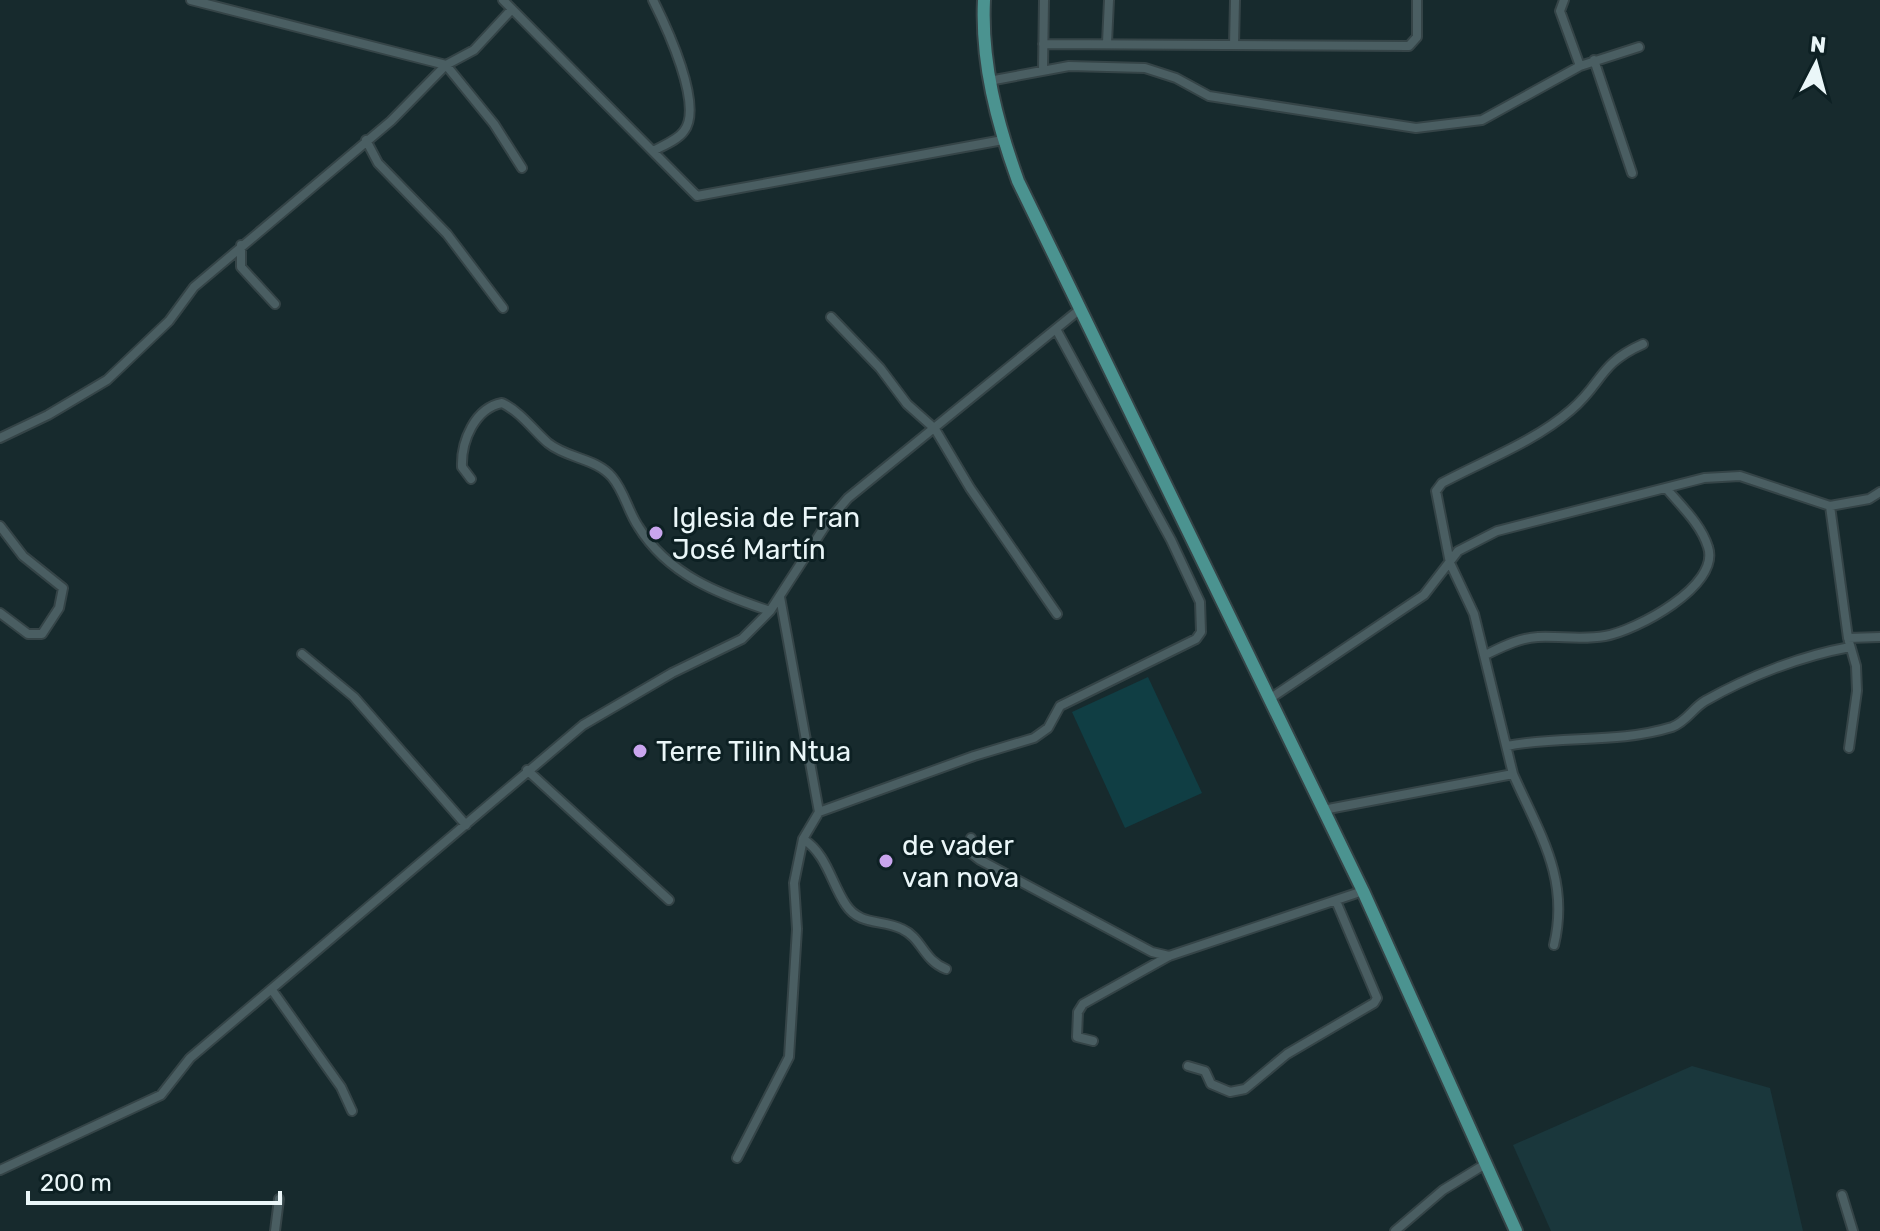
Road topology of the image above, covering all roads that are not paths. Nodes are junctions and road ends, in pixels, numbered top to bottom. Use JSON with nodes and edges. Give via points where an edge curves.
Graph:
{"nodes":[{"id":1,"x":191,"y":0,"type":"edge"},
{"id":2,"x":503,"y":0,"type":"edge"},
{"id":3,"x":653,"y":0,"type":"edge"},
{"id":4,"x":984,"y":0,"type":"edge"},
{"id":5,"x":1044,"y":0,"type":"edge"},
{"id":6,"x":1109,"y":0,"type":"edge"},
{"id":7,"x":1235,"y":0,"type":"edge"},
{"id":8,"x":1417,"y":0,"type":"edge"},
{"id":9,"x":1564,"y":0,"type":"edge"},
{"id":10,"x":512,"y":9,"type":"junction"},
{"id":11,"x":1107,"y":43,"type":"junction"},
{"id":12,"x":1043,"y":44,"type":"junction"},
{"id":13,"x":1234,"y":45,"type":"junction"},
{"id":14,"x":1639,"y":47,"type":"dead end"},
{"id":15,"x":1594,"y":60,"type":"junction"},
{"id":16,"x":446,"y":65,"type":"junction"},
{"id":17,"x":1580,"y":66,"type":"junction"},
{"id":18,"x":1043,"y":70,"type":"junction"},
{"id":19,"x":989,"y":81,"type":"junction"},
{"id":20,"x":366,"y":140,"type":"junction"},
{"id":21,"x":1003,"y":140,"type":"junction"},
{"id":22,"x":653,"y":151,"type":"junction"},
{"id":23,"x":522,"y":168,"type":"dead end"},
{"id":24,"x":1632,"y":173,"type":"dead end"},
{"id":25,"x":241,"y":245,"type":"junction"},
{"id":26,"x":275,"y":304,"type":"dead end"},
{"id":27,"x":503,"y":308,"type":"dead end"},
{"id":28,"x":1079,"y":310,"type":"junction"},
{"id":29,"x":831,"y":317,"type":"dead end"},
{"id":30,"x":1056,"y":329,"type":"junction"},
{"id":31,"x":1643,"y":344,"type":"dead end"},
{"id":32,"x":935,"y":429,"type":"junction"},
{"id":33,"x":0,"y":438,"type":"edge"},
{"id":34,"x":471,"y":479,"type":"dead end"},
{"id":35,"x":1666,"y":488,"type":"junction"},
{"id":36,"x":1880,"y":492,"type":"edge"},
{"id":37,"x":1830,"y":506,"type":"junction"},
{"id":38,"x":0,"y":526,"type":"edge"},
{"id":39,"x":1450,"y":563,"type":"junction"},
{"id":40,"x":780,"y":597,"type":"junction"},
{"id":41,"x":770,"y":611,"type":"junction"},
{"id":42,"x":0,"y":613,"type":"edge"},
{"id":43,"x":1057,"y":614,"type":"dead end"},
{"id":44,"x":1880,"y":637,"type":"edge"},
{"id":45,"x":1849,"y":643,"type":"junction"},
{"id":46,"x":302,"y":654,"type":"dead end"},
{"id":47,"x":1485,"y":655,"type":"junction"},
{"id":48,"x":1271,"y":698,"type":"junction"},
{"id":49,"x":1507,"y":746,"type":"junction"},
{"id":50,"x":1849,"y":748,"type":"dead end"},
{"id":51,"x":527,"y":770,"type":"junction"},
{"id":52,"x":1513,"y":774,"type":"junction"},
{"id":53,"x":1323,"y":810,"type":"junction"},
{"id":54,"x":819,"y":812,"type":"junction"},
{"id":55,"x":466,"y":825,"type":"junction"},
{"id":56,"x":971,"y":838,"type":"dead end"},
{"id":57,"x":803,"y":839,"type":"junction"},
{"id":58,"x":1363,"y":891,"type":"junction"},
{"id":59,"x":669,"y":900,"type":"dead end"},
{"id":60,"x":1336,"y":901,"type":"junction"},
{"id":61,"x":1554,"y":945,"type":"dead end"},
{"id":62,"x":1169,"y":956,"type":"junction"},
{"id":63,"x":946,"y":969,"type":"dead end"},
{"id":64,"x":272,"y":990,"type":"junction"},
{"id":65,"x":1093,"y":1041,"type":"dead end"},
{"id":66,"x":1188,"y":1066,"type":"dead end"},
{"id":67,"x":352,"y":1111,"type":"dead end"},
{"id":68,"x":737,"y":1158,"type":"dead end"},
{"id":69,"x":1487,"y":1163,"type":"junction"},
{"id":70,"x":0,"y":1170,"type":"edge"},
{"id":71,"x":1842,"y":1195,"type":"dead end"},
{"id":72,"x":279,"y":1199,"type":"dead end"},
{"id":73,"x":275,"y":1231,"type":"edge"},
{"id":74,"x":1395,"y":1231,"type":"edge"},
{"id":75,"x":1516,"y":1231,"type":"edge"},
{"id":76,"x":1853,"y":1231,"type":"edge"}],
"edges":[{"from":1,"to":16,"type":"street"},
{"from":2,"to":10,"type":"street"},
{"from":3,"to":22,"type":"street","via":[[687,88],[689,122],[684,133]]},
{"from":4,"to":19,"type":"main road"},
{"from":5,"to":12,"type":"street"},
{"from":6,"to":11,"type":"street"},
{"from":7,"to":13,"type":"street"},
{"from":8,"to":13,"type":"street","via":[[1417,37],[1409,46]]},
{"from":9,"to":17,"type":"street","via":[[1560,11]]},
{"from":10,"to":16,"type":"street","via":[[474,50]]},
{"from":10,"to":22,"type":"street"},
{"from":11,"to":12,"type":"street"},
{"from":11,"to":13,"type":"street"},
{"from":12,"to":18,"type":"street"},
{"from":14,"to":15,"type":"street"},
{"from":15,"to":17,"type":"street"},
{"from":15,"to":24,"type":"street"},
{"from":16,"to":20,"type":"street"},
{"from":16,"to":23,"type":"street"},
{"from":17,"to":18,"type":"street","via":[[1482,120],[1416,128],[1209,96],[1145,68]]},
{"from":18,"to":19,"type":"street"},
{"from":19,"to":21,"type":"main road"},
{"from":20,"to":25,"type":"street"},
{"from":20,"to":27,"type":"street","via":[[378,163],[447,234]]},
{"from":21,"to":22,"type":"street","via":[[697,196]]},
{"from":21,"to":28,"type":"main road"},
{"from":25,"to":26,"type":"street","via":[[241,267]]},
{"from":25,"to":33,"type":"street","via":[[107,380]]},
{"from":28,"to":30,"type":"street"},
{"from":28,"to":48,"type":"main road"},
{"from":29,"to":32,"type":"street"},
{"from":30,"to":32,"type":"street"},
{"from":30,"to":54,"type":"street","via":[[1177,552],[1200,602],[1201,632],[1060,706],[1048,728],[1034,738]]},
{"from":31,"to":39,"type":"street","via":[[1611,360],[1571,410],[1532,437],[1442,483],[1436,502]]},
{"from":32,"to":40,"type":"street","via":[[848,498]]},
{"from":32,"to":43,"type":"street"},
{"from":34,"to":41,"type":"street","via":[[462,467],[466,440],[482,412],[502,403],[559,450],[606,471],[639,528],[696,583]]},
{"from":35,"to":37,"type":"street","via":[[1740,476]]},
{"from":35,"to":39,"type":"street","via":[[1497,531],[1469,543]]},
{"from":35,"to":47,"type":"street","via":[[1696,523],[1710,550],[1707,569],[1690,594],[1610,635],[1577,640],[1536,637]]},
{"from":36,"to":37,"type":"street"},
{"from":37,"to":45,"type":"street"},
{"from":38,"to":42,"type":"street","via":[[23,556],[63,588],[63,595],[42,634],[28,634]]},
{"from":39,"to":47,"type":"street","via":[[1474,614]]},
{"from":39,"to":48,"type":"street","via":[[1424,595]]},
{"from":40,"to":41,"type":"street"},
{"from":40,"to":54,"type":"street"},
{"from":41,"to":51,"type":"street","via":[[742,639],[583,725]]},
{"from":44,"to":45,"type":"street"},
{"from":45,"to":49,"type":"street","via":[[1736,685],[1702,703],[1676,726],[1620,739],[1545,739]]},
{"from":45,"to":50,"type":"street","via":[[1857,691]]},
{"from":46,"to":55,"type":"street","via":[[354,697]]},
{"from":47,"to":49,"type":"street"},
{"from":48,"to":53,"type":"main road"},
{"from":49,"to":52,"type":"street"},
{"from":51,"to":55,"type":"street"},
{"from":51,"to":59,"type":"street"},
{"from":52,"to":53,"type":"street"},
{"from":52,"to":61,"type":"street","via":[[1560,894]]},
{"from":53,"to":58,"type":"main road"},
{"from":54,"to":57,"type":"street"},
{"from":55,"to":64,"type":"street"},
{"from":56,"to":62,"type":"street","via":[[971,853],[980,860],[1152,952]]},
{"from":57,"to":63,"type":"street","via":[[816,847],[855,915],[903,929],[928,959]]},
{"from":57,"to":68,"type":"street","via":[[794,883],[797,929],[789,1057]]},
{"from":58,"to":60,"type":"street"},
{"from":58,"to":69,"type":"main road"},
{"from":60,"to":62,"type":"street"},
{"from":60,"to":66,"type":"street","via":[[1377,998],[1374,1003],[1287,1054],[1245,1089],[1230,1092],[1211,1084],[1205,1071]]},
{"from":62,"to":65,"type":"street","via":[[1083,1004],[1077,1037]]},
{"from":64,"to":67,"type":"street","via":[[341,1087]]},
{"from":64,"to":70,"type":"street","via":[[190,1058],[161,1095]]},
{"from":69,"to":74,"type":"street","via":[[1443,1190]]},
{"from":69,"to":75,"type":"main road"},
{"from":71,"to":76,"type":"street"},
{"from":72,"to":73,"type":"street"}]}
